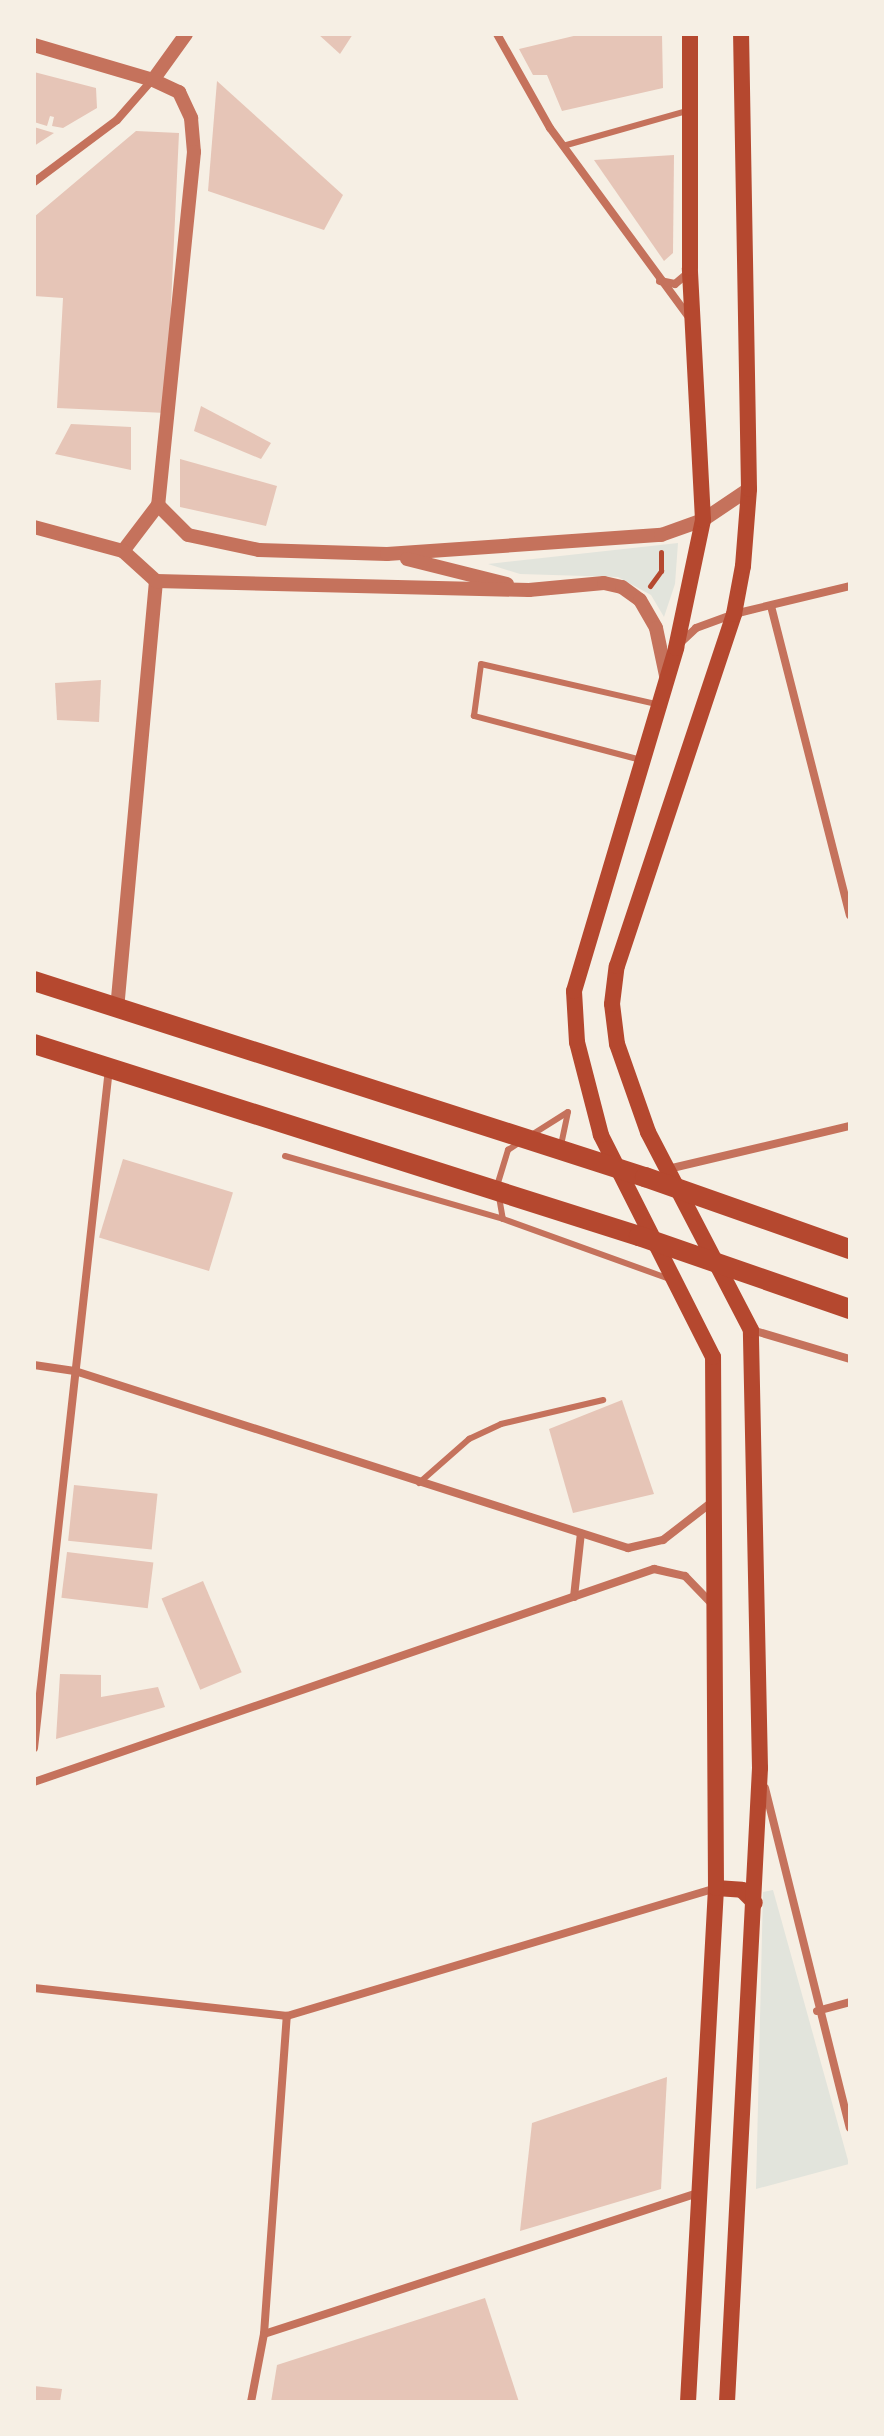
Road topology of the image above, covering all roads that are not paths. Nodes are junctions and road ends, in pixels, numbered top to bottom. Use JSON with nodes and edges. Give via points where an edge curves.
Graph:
{"nodes":[{"id":1,"x":186,"y":34,"type":"edge"},
{"id":2,"x":497,"y":34,"type":"edge"},
{"id":3,"x":690,"y":34,"type":"edge"},
{"id":4,"x":741,"y":34,"type":"edge"},
{"id":5,"x":34,"y":45,"type":"edge"},
{"id":6,"x":153,"y":80,"type":"junction"},
{"id":7,"x":690,"y":110,"type":"junction"},
{"id":8,"x":562,"y":146,"type":"junction"},
{"id":9,"x":34,"y":182,"type":"edge"},
{"id":10,"x":690,"y":268,"type":"junction"},
{"id":11,"x":656,"y":278,"type":"junction"},
{"id":12,"x":693,"y":321,"type":"junction"},
{"id":13,"x":749,"y":489,"type":"junction"},
{"id":14,"x":158,"y":505,"type":"junction"},
{"id":15,"x":703,"y":520,"type":"junction"},
{"id":16,"x":34,"y":527,"type":"edge"},
{"id":17,"x":123,"y":551,"type":"junction"},
{"id":18,"x":387,"y":554,"type":"junction"},
{"id":19,"x":156,"y":581,"type":"junction"},
{"id":20,"x":850,"y":586,"type":"edge"},
{"id":21,"x":529,"y":590,"type":"junction"},
{"id":22,"x":771,"y":606,"type":"junction"},
{"id":23,"x":734,"y":614,"type":"junction"},
{"id":24,"x":676,"y":648,"type":"junction"},
{"id":25,"x":667,"y":680,"type":"junction"},
{"id":26,"x":659,"y":705,"type":"junction"},
{"id":27,"x":642,"y":760,"type":"junction"},
{"id":28,"x":850,"y":915,"type":"edge"},
{"id":29,"x":34,"y":981,"type":"edge"},
{"id":30,"x":117,"y":1008,"type":"junction"},
{"id":31,"x":34,"y":1044,"type":"edge"},
{"id":32,"x":109,"y":1068,"type":"junction"},
{"id":33,"x":850,"y":1126,"type":"edge"},
{"id":34,"x":601,"y":1135,"type":"junction"},
{"id":35,"x":285,"y":1156,"type":"dead end"},
{"id":36,"x":667,"y":1170,"type":"junction"},
{"id":37,"x":503,"y":1219,"type":"junction"},
{"id":38,"x":850,"y":1249,"type":"edge"},
{"id":39,"x":679,"y":1282,"type":"junction"},
{"id":40,"x":850,"y":1309,"type":"edge"},
{"id":41,"x":751,"y":1330,"type":"junction"},
{"id":42,"x":850,"y":1359,"type":"edge"},
{"id":43,"x":34,"y":1365,"type":"edge"},
{"id":44,"x":75,"y":1371,"type":"junction"},
{"id":45,"x":603,"y":1400,"type":"dead end"},
{"id":46,"x":419,"y":1483,"type":"junction"},
{"id":47,"x":715,"y":1499,"type":"junction"},
{"id":48,"x":581,"y":1533,"type":"junction"},
{"id":49,"x":574,"y":1597,"type":"junction"},
{"id":50,"x":717,"y":1609,"type":"junction"},
{"id":51,"x":34,"y":1748,"type":"edge"},
{"id":52,"x":760,"y":1768,"type":"junction"},
{"id":53,"x":34,"y":1782,"type":"edge"},
{"id":54,"x":716,"y":1888,"type":"junction"},
{"id":55,"x":755,"y":1903,"type":"junction"},
{"id":56,"x":34,"y":1988,"type":"edge"},
{"id":57,"x":850,"y":2002,"type":"edge"},
{"id":58,"x":817,"y":2011,"type":"junction"},
{"id":59,"x":287,"y":2016,"type":"junction"},
{"id":60,"x":850,"y":2128,"type":"edge"},
{"id":61,"x":702,"y":2191,"type":"junction"},
{"id":62,"x":264,"y":2334,"type":"junction"},
{"id":63,"x":251,"y":2402,"type":"edge"},
{"id":64,"x":688,"y":2402,"type":"edge"},
{"id":65,"x":727,"y":2402,"type":"edge"}],
"edges":[{"from":1,"to":6,"type":"street"},
{"from":2,"to":8,"type":"street"},
{"from":3,"to":7,"type":"main road"},
{"from":4,"to":13,"type":"main road"},
{"from":5,"to":6,"type":"street"},
{"from":6,"to":9,"type":"street","via":[[117,120]]},
{"from":6,"to":14,"type":"street","via":[[179,92],[191,118],[194,152]]},
{"from":7,"to":8,"type":"lane"},
{"from":7,"to":10,"type":"main road"},
{"from":8,"to":11,"type":"street"},
{"from":10,"to":11,"type":"street","via":[[675,284]]},
{"from":10,"to":12,"type":"main road"},
{"from":11,"to":12,"type":"street"},
{"from":12,"to":15,"type":"main road"},
{"from":13,"to":15,"type":"street"},
{"from":13,"to":23,"type":"main road"},
{"from":14,"to":17,"type":"street"},
{"from":14,"to":18,"type":"street","via":[[188,535],[259,550]]},
{"from":15,"to":18,"type":"street","via":[[661,535]]},
{"from":15,"to":24,"type":"main road"},
{"from":16,"to":17,"type":"street"},
{"from":17,"to":19,"type":"street"},
{"from":18,"to":21,"type":"street"},
{"from":19,"to":21,"type":"street"},
{"from":19,"to":30,"type":"street"},
{"from":20,"to":22,"type":"street"},
{"from":21,"to":25,"type":"street","via":[[604,583],[622,587],[640,600],[656,628]]},
{"from":22,"to":23,"type":"street"},
{"from":22,"to":28,"type":"street"},
{"from":23,"to":24,"type":"street","via":[[696,628]]},
{"from":23,"to":36,"type":"main road","via":[[617,966],[612,1004],[617,1044]]},
{"from":24,"to":25,"type":"main road"},
{"from":25,"to":26,"type":"main road"},
{"from":26,"to":27,"type":"main road"},
{"from":26,"to":27,"type":"lane","via":[[481,664],[474,716]]},
{"from":27,"to":34,"type":"main road","via":[[574,991],[577,1042]]},
{"from":29,"to":30,"type":"main road"},
{"from":30,"to":38,"type":"main road"},
{"from":31,"to":32,"type":"main road"},
{"from":32,"to":40,"type":"main road"},
{"from":32,"to":44,"type":"street"},
{"from":33,"to":36,"type":"street"},
{"from":34,"to":37,"type":"lane","via":[[601,1152],[589,1156],[560,1145],[568,1112],[508,1150],[496,1180]]},
{"from":34,"to":39,"type":"main road"},
{"from":35,"to":37,"type":"lane"},
{"from":36,"to":41,"type":"main road"},
{"from":37,"to":39,"type":"lane"},
{"from":39,"to":47,"type":"main road","via":[[713,1357]]},
{"from":41,"to":42,"type":"street"},
{"from":41,"to":52,"type":"main road"},
{"from":43,"to":44,"type":"street"},
{"from":44,"to":46,"type":"street"},
{"from":44,"to":51,"type":"street"},
{"from":45,"to":46,"type":"lane","via":[[501,1424],[469,1439]]},
{"from":46,"to":48,"type":"street"},
{"from":47,"to":48,"type":"street","via":[[663,1540],[628,1548]]},
{"from":47,"to":50,"type":"main road"},
{"from":48,"to":49,"type":"street"},
{"from":49,"to":50,"type":"street","via":[[654,1569],[685,1576]]},
{"from":49,"to":53,"type":"street"},
{"from":50,"to":54,"type":"main road"},
{"from":52,"to":55,"type":"main road"},
{"from":52,"to":58,"type":"street"},
{"from":54,"to":55,"type":"main road","via":[[742,1890]]},
{"from":54,"to":59,"type":"street"},
{"from":54,"to":61,"type":"main road"},
{"from":55,"to":65,"type":"main road"},
{"from":56,"to":59,"type":"street"},
{"from":57,"to":58,"type":"street"},
{"from":58,"to":60,"type":"street"},
{"from":59,"to":62,"type":"street"},
{"from":61,"to":62,"type":"street"},
{"from":61,"to":64,"type":"main road"},
{"from":62,"to":63,"type":"street"}]}
